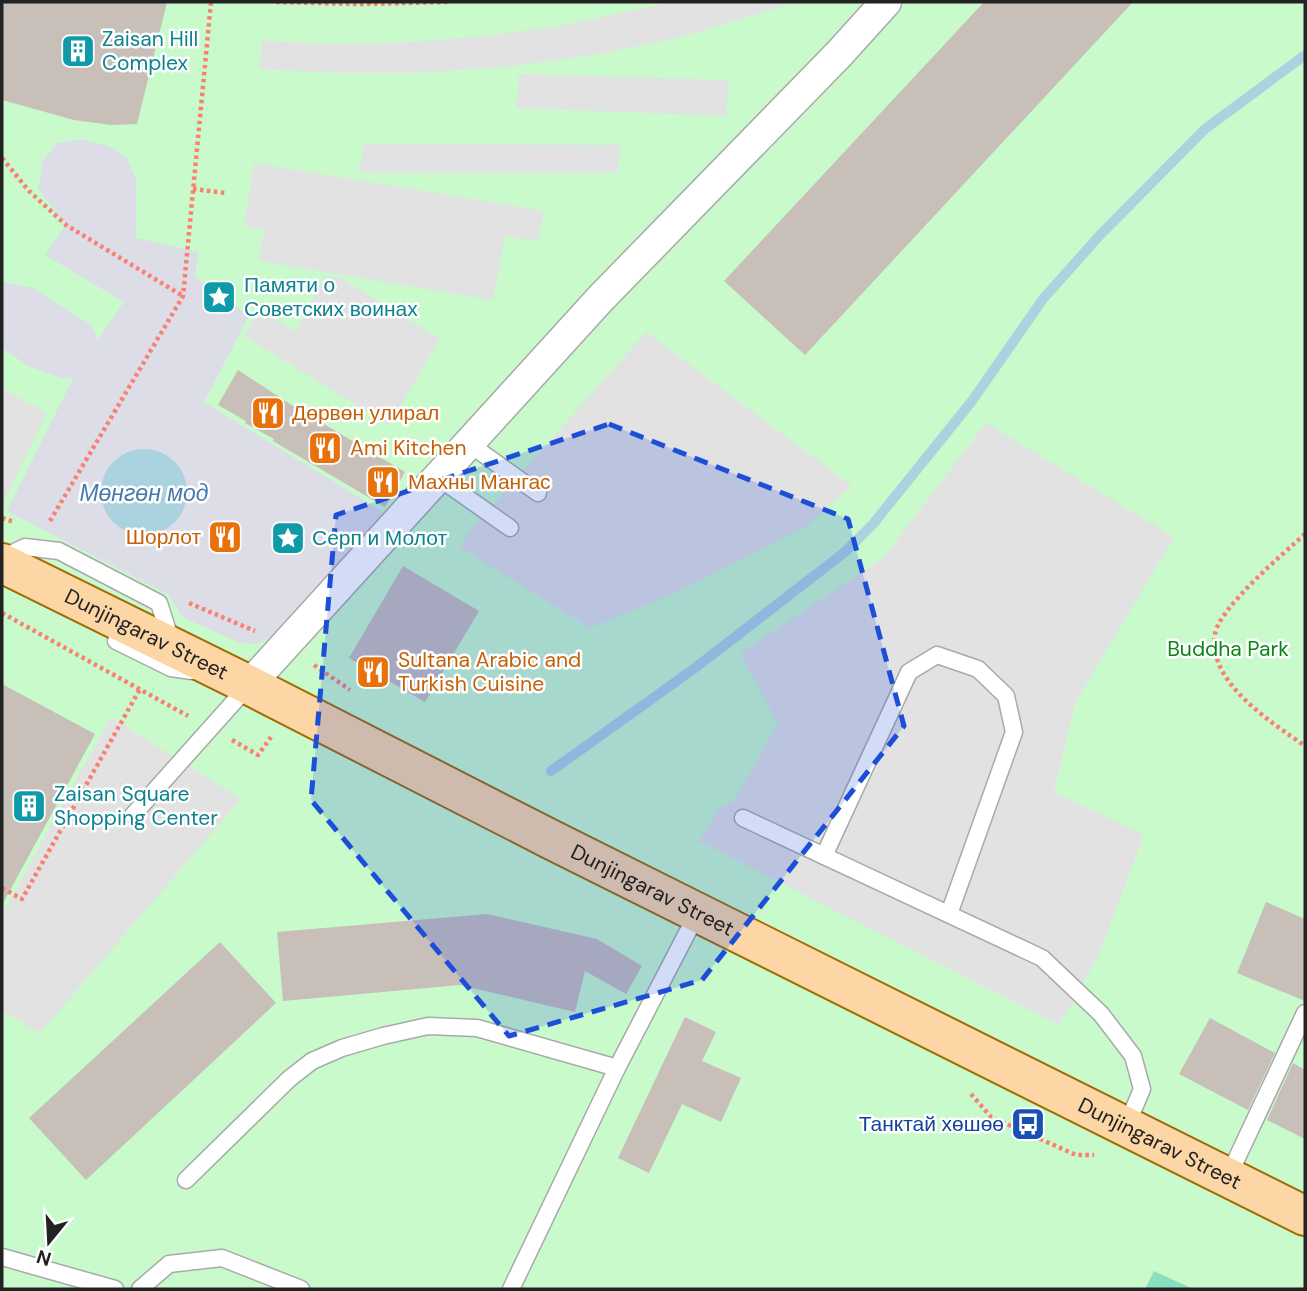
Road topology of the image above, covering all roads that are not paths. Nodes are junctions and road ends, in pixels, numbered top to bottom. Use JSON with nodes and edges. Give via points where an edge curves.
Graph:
{"nodes":[{"id":1,"x":886,"y":2,"type":"edge"},
{"id":2,"x":468,"y":443,"type":"junction"},
{"id":3,"x":439,"y":478,"type":"junction"},
{"id":4,"x":538,"y":493,"type":"dead end"},
{"id":5,"x":510,"y":528,"type":"dead end"},
{"id":6,"x":2,"y":561,"type":"edge"},
{"id":7,"x":98,"y":632,"type":"dead end"},
{"id":8,"x":239,"y":680,"type":"junction"},
{"id":9,"x":133,"y":815,"type":"dead end"},
{"id":10,"x":743,"y":818,"type":"dead end"},
{"id":11,"x":824,"y":856,"type":"junction"},
{"id":12,"x":698,"y":912,"type":"junction"},
{"id":13,"x":948,"y":914,"type":"junction"},
{"id":14,"x":1305,"y":1013,"type":"edge"},
{"id":15,"x":617,"y":1068,"type":"junction"},
{"id":16,"x":1126,"y":1127,"type":"junction"},
{"id":17,"x":1228,"y":1177,"type":"junction"},
{"id":18,"x":186,"y":1180,"type":"dead end"},
{"id":19,"x":1305,"y":1216,"type":"edge"},
{"id":20,"x":2,"y":1257,"type":"edge"},
{"id":21,"x":115,"y":1289,"type":"edge"},
{"id":22,"x":140,"y":1289,"type":"edge"},
{"id":23,"x":301,"y":1289,"type":"edge"},
{"id":24,"x":511,"y":1289,"type":"edge"}],
"edges":[{"from":1,"to":2,"type":"street"},
{"from":2,"to":3,"type":"street"},
{"from":2,"to":4,"type":"lane"},
{"from":3,"to":5,"type":"lane"},
{"from":3,"to":8,"type":"street","via":[[286,645]]},
{"from":6,"to":8,"type":"main road","name":"Dunjingarav Street"},
{"from":7,"to":8,"type":"lane","via":[[171,668]]},
{"from":8,"to":9,"type":"lane"},
{"from":8,"to":12,"type":"main road","name":"Dunjingarav Street"},
{"from":10,"to":11,"type":"lane"},
{"from":11,"to":13,"type":"lane"},
{"from":11,"to":13,"type":"lane","via":[[909,672],[937,655],[978,669],[1006,696],[1014,732]]},
{"from":12,"to":15,"type":"lane"},
{"from":12,"to":16,"type":"main road","name":"Dunjingarav Street"},
{"from":13,"to":16,"type":"lane","via":[[1042,958],[1101,1014],[1133,1056],[1142,1090]]},
{"from":14,"to":17,"type":"lane"},
{"from":15,"to":18,"type":"lane","via":[[477,1028],[428,1026],[383,1036],[312,1061]]},
{"from":15,"to":24,"type":"lane"},
{"from":16,"to":17,"type":"main road","name":"Dunjingarav Street"},
{"from":17,"to":19,"type":"main road","name":"Dunjingarav Street"},
{"from":20,"to":21,"type":"lane"},
{"from":22,"to":23,"type":"lane","via":[[170,1264],[222,1258]]}]}
